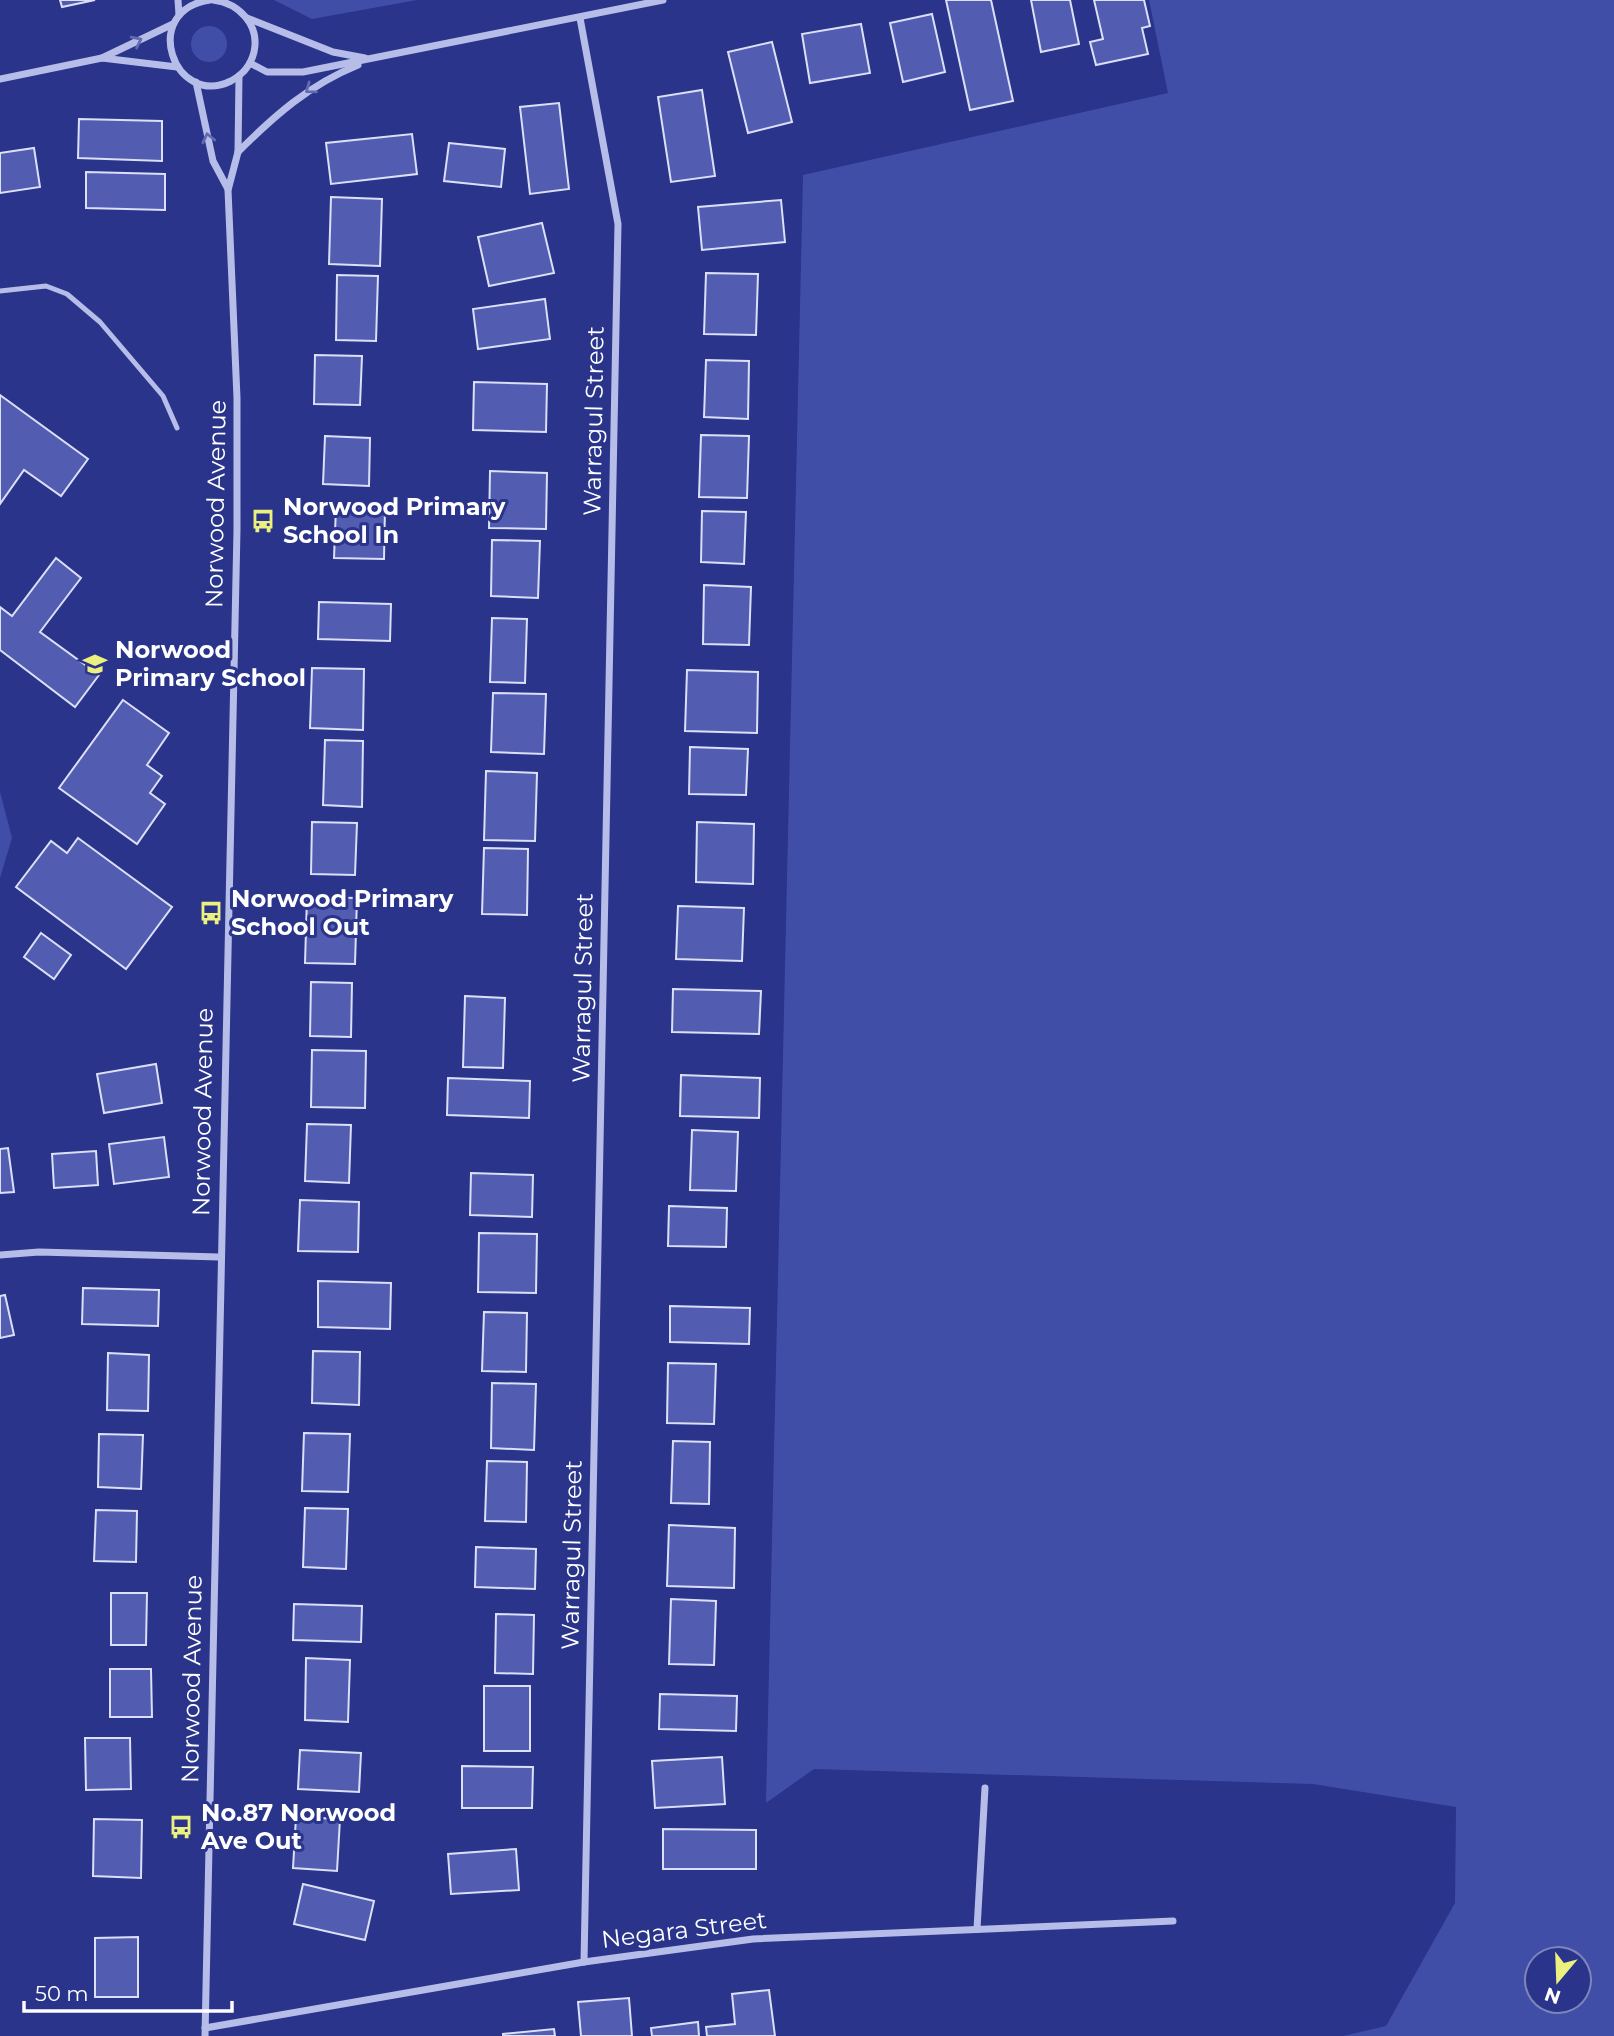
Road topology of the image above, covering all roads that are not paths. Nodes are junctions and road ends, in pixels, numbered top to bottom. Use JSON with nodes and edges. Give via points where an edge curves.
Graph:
{"nodes":[{"id":1,"x":178,"y":0,"type":"edge"},
{"id":2,"x":211,"y":0,"type":"edge"},
{"id":3,"x":663,"y":0,"type":"edge"},
{"id":4,"x":223,"y":1,"type":"edge"},
{"id":5,"x":179,"y":15,"type":"junction"},
{"id":6,"x":247,"y":17,"type":"junction"},
{"id":7,"x":580,"y":18,"type":"junction"},
{"id":8,"x":173,"y":24,"type":"junction"},
{"id":9,"x":102,"y":58,"type":"junction"},
{"id":10,"x":371,"y":59,"type":"junction"},
{"id":11,"x":250,"y":63,"type":"junction"},
{"id":12,"x":177,"y":67,"type":"junction"},
{"id":13,"x":239,"y":76,"type":"junction"},
{"id":14,"x":0,"y":79,"type":"edge"},
{"id":15,"x":196,"y":82,"type":"junction"},
{"id":16,"x":238,"y":152,"type":"junction"},
{"id":17,"x":228,"y":190,"type":"junction"},
{"id":18,"x":0,"y":291,"type":"edge"},
{"id":19,"x":177,"y":428,"type":"dead end"},
{"id":20,"x":0,"y":1255,"type":"edge"},
{"id":21,"x":219,"y":1257,"type":"junction"},
{"id":22,"x":985,"y":1788,"type":"dead end"},
{"id":23,"x":1172,"y":1921,"type":"dead end"},
{"id":24,"x":977,"y":1929,"type":"junction"},
{"id":25,"x":584,"y":1962,"type":"junction"},
{"id":26,"x":205,"y":2032,"type":"edge"}],
"edges":[{"from":1,"to":5,"type":"street"},
{"from":2,"to":4,"type":"street"},
{"from":2,"to":5,"type":"street"},
{"from":3,"to":7,"type":"street"},
{"from":4,"to":6,"type":"street"},
{"from":5,"to":8,"type":"street"},
{"from":6,"to":10,"type":"street","via":[[333,52]]},
{"from":6,"to":11,"type":"street","via":[[255,40]]},
{"from":7,"to":10,"type":"street"},
{"from":7,"to":25,"type":"street","name":"Warragul Street","via":[[618,224]]},
{"from":9,"to":8,"type":"street","one_way":true},
{"from":8,"to":12,"type":"street","via":[[169,46]]},
{"from":9,"to":12,"type":"street"},
{"from":9,"to":14,"type":"street"},
{"from":10,"to":11,"type":"street","via":[[303,72],[267,72]]},
{"from":10,"to":16,"type":"street","one_way":true,"via":[[324,79],[282,109]]},
{"from":11,"to":13,"type":"street"},
{"from":12,"to":15,"type":"street"},
{"from":13,"to":15,"type":"street","via":[[218,85]]},
{"from":13,"to":16,"type":"street","name":"Norwood Avenue"},
{"from":17,"to":15,"type":"street","name":"Norwood Avenue","one_way":true,"via":[[213,161]]},
{"from":16,"to":17,"type":"street","name":"Norwood Avenue"},
{"from":17,"to":21,"type":"street","name":"Norwood Avenue","via":[[237,517]]},
{"from":18,"to":19,"type":"lane","via":[[46,286],[67,294],[100,322],[163,396]]},
{"from":20,"to":21,"type":"street"},
{"from":21,"to":26,"type":"street","name":"Norwood Avenue"},
{"from":22,"to":24,"type":"street"},
{"from":23,"to":24,"type":"street","name":"Negara Street"},
{"from":24,"to":25,"type":"street","name":"Negara Street","via":[[752,1939]]},
{"from":25,"to":26,"type":"street","name":"Negara Street"}]}
